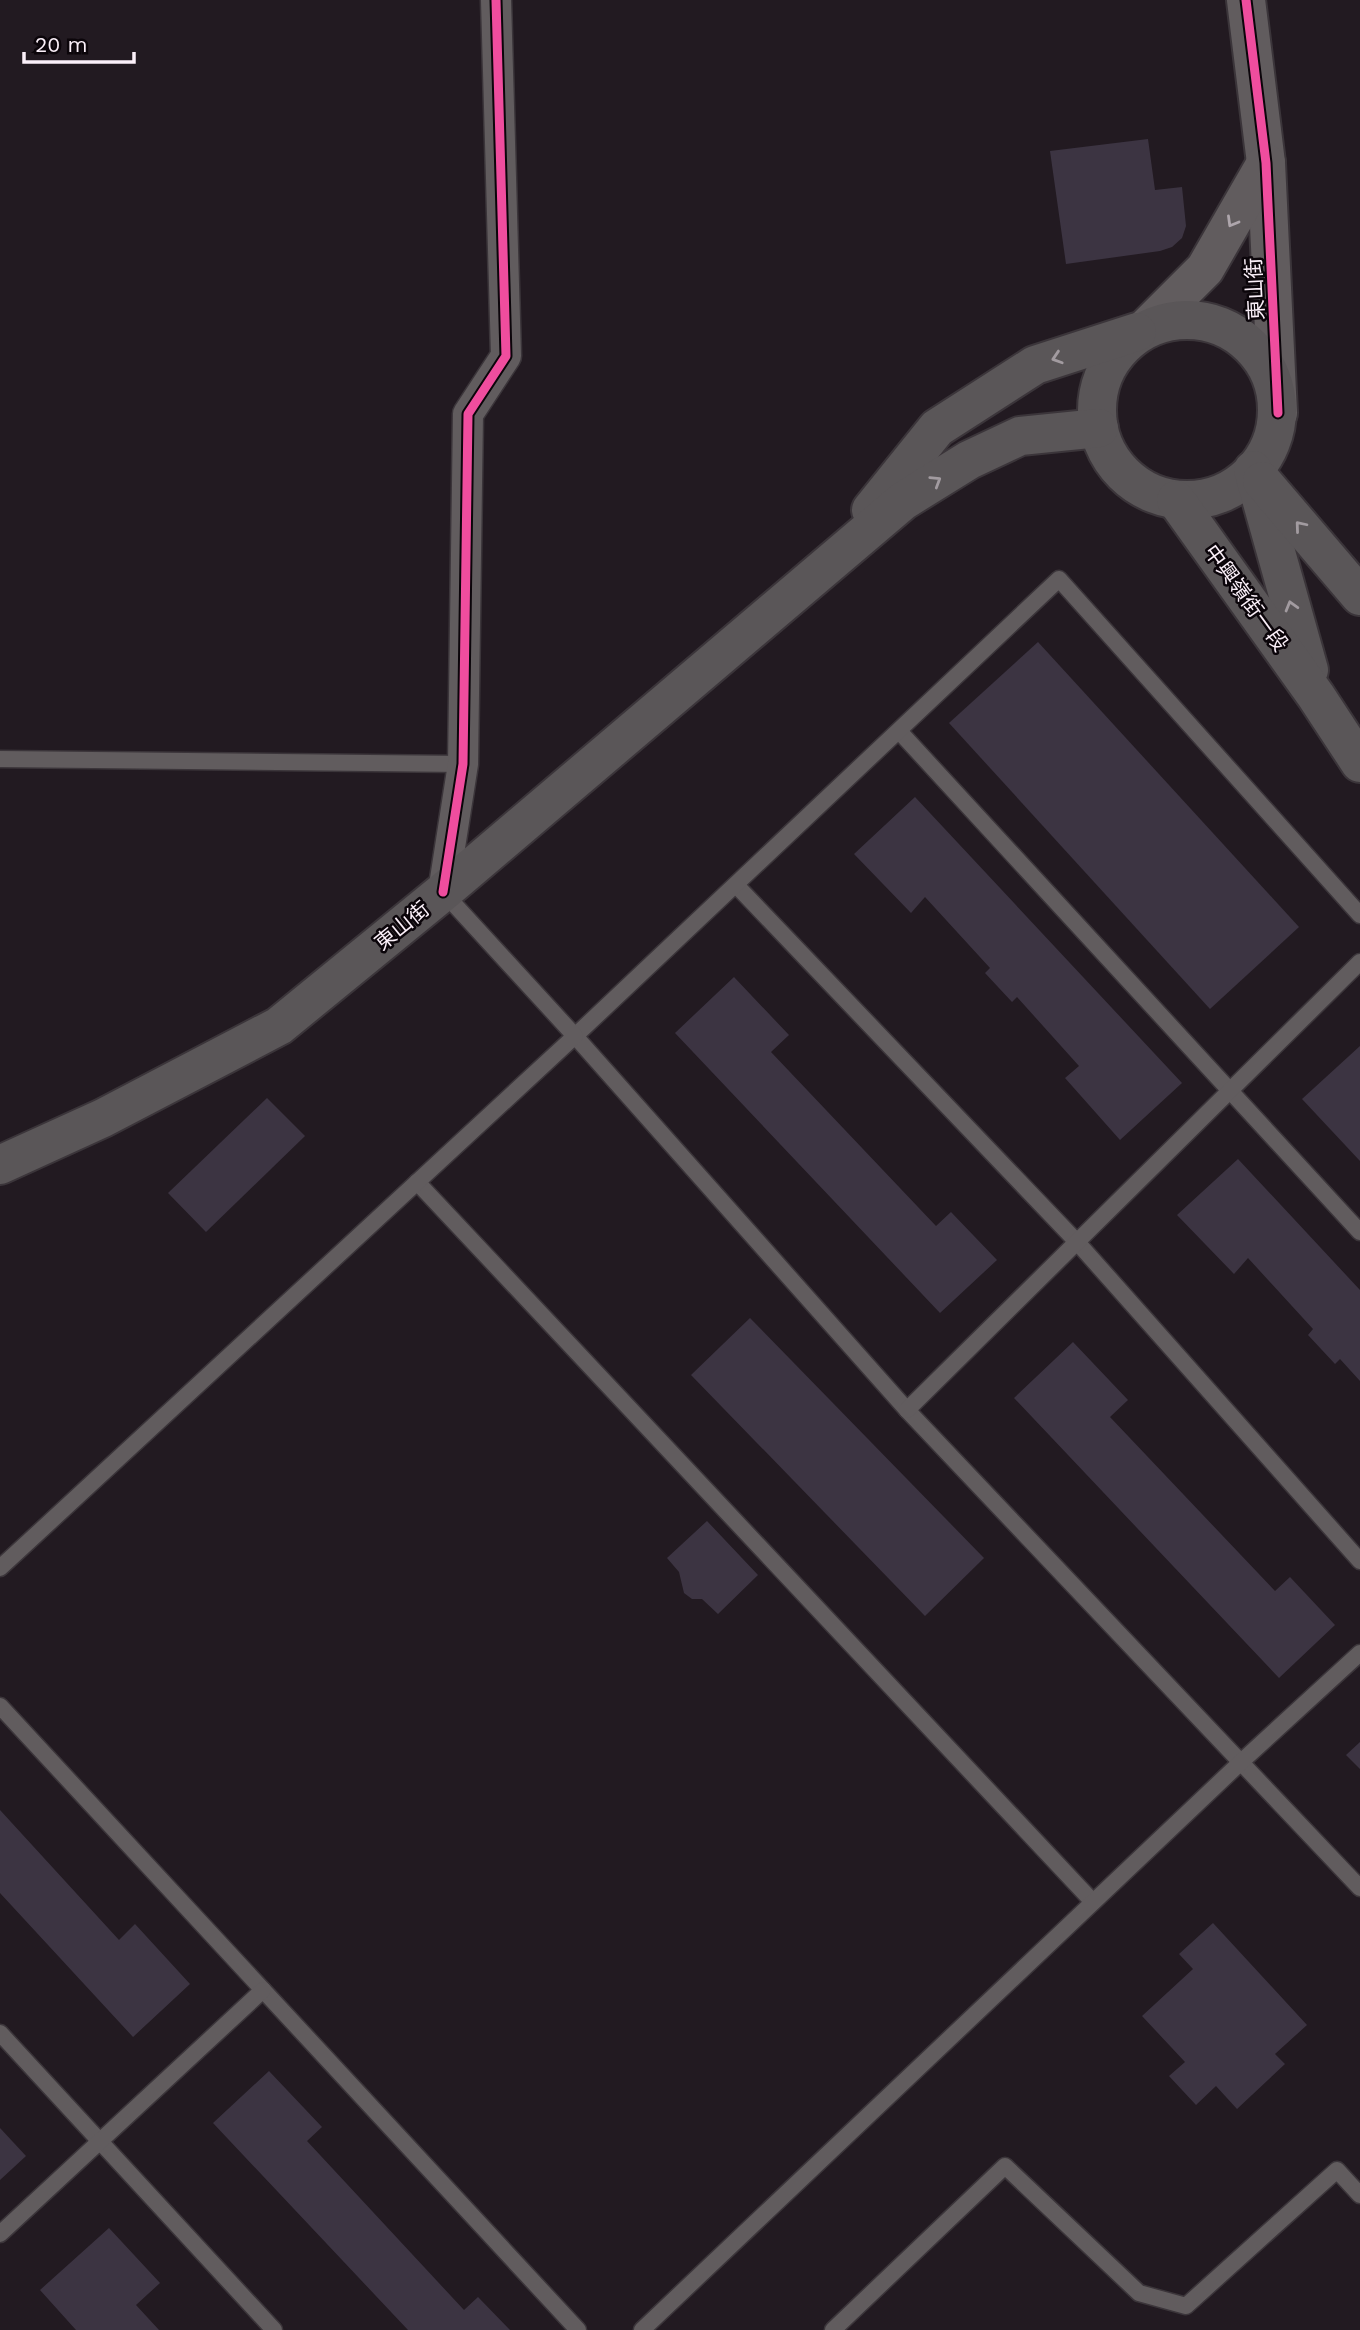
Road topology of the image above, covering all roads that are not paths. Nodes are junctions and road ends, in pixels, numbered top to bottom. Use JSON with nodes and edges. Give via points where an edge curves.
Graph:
{"nodes":[{"id":1,"x":496,"y":0,"type":"edge"},
{"id":2,"x":1246,"y":0,"type":"edge"},
{"id":3,"x":1266,"y":163,"type":"junction"},
{"id":4,"x":1145,"y":329,"type":"junction"},
{"id":5,"x":1278,"y":413,"type":"junction"},
{"id":6,"x":1099,"y":428,"type":"junction"},
{"id":7,"x":1253,"y":470,"type":"junction"},
{"id":8,"x":1176,"y":500,"type":"junction"},
{"id":9,"x":825,"y":569,"type":"junction"},
{"id":10,"x":1360,"y":596,"type":"edge"},
{"id":11,"x":1316,"y":696,"type":"junction"},
{"id":12,"x":899,"y":731,"type":"junction"},
{"id":13,"x":0,"y":759,"type":"edge"},
{"id":14,"x":1360,"y":763,"type":"edge"},
{"id":15,"x":463,"y":764,"type":"junction"},
{"id":16,"x":736,"y":885,"type":"junction"},
{"id":17,"x":443,"y":892,"type":"junction"},
{"id":18,"x":1360,"y":915,"type":"edge"},
{"id":19,"x":1360,"y":962,"type":"edge"},
{"id":20,"x":576,"y":1037,"type":"junction"},
{"id":21,"x":1230,"y":1091,"type":"junction"},
{"id":22,"x":0,"y":1165,"type":"edge"},
{"id":23,"x":417,"y":1182,"type":"junction"},
{"id":24,"x":1360,"y":1232,"type":"edge"},
{"id":25,"x":1077,"y":1242,"type":"junction"},
{"id":26,"x":907,"y":1410,"type":"junction"},
{"id":27,"x":1360,"y":1560,"type":"edge"},
{"id":28,"x":0,"y":1568,"type":"edge"},
{"id":29,"x":1360,"y":1653,"type":"edge"},
{"id":30,"x":0,"y":1706,"type":"edge"},
{"id":31,"x":1241,"y":1762,"type":"junction"},
{"id":32,"x":1360,"y":1888,"type":"edge"},
{"id":33,"x":1093,"y":1902,"type":"junction"},
{"id":34,"x":263,"y":1990,"type":"junction"},
{"id":35,"x":0,"y":2033,"type":"edge"},
{"id":36,"x":99,"y":2140,"type":"junction"},
{"id":37,"x":1360,"y":2195,"type":"edge"},
{"id":38,"x":0,"y":2234,"type":"edge"},
{"id":39,"x":274,"y":2330,"type":"edge"},
{"id":40,"x":578,"y":2330,"type":"edge"},
{"id":41,"x":642,"y":2330,"type":"edge"},
{"id":42,"x":833,"y":2330,"type":"edge"}],
"edges":[{"from":1,"to":15,"type":"street","via":[[506,356],[467,414]]},
{"from":2,"to":3,"type":"street"},
{"from":3,"to":4,"type":"street","name":"東山街","one_way":true,"via":[[1205,270]]},
{"from":3,"to":5,"type":"street","name":"東山街"},
{"from":4,"to":5,"type":"main road","via":[[1175,320],[1207,321],[1236,333],[1259,354],[1274,382]]},
{"from":4,"to":6,"type":"main road","via":[[1122,346],[1105,370],[1097,399]]},
{"from":4,"to":9,"type":"main road","name":"東山街","one_way":true,"via":[[1035,365],[937,428]]},
{"from":5,"to":7,"type":"main road","via":[[1274,437]]},
{"from":6,"to":8,"type":"main road","via":[[1110,456],[1128,478],[1151,493]]},
{"from":9,"to":6,"type":"main road","name":"東山街","one_way":true,"via":[[904,501],[969,460],[1020,436]]},
{"from":7,"to":8,"type":"main road","via":[[1226,492],[1201,500]]},
{"from":10,"to":7,"type":"main road","one_way":true},
{"from":11,"to":7,"type":"main road","name":"中興嶺街一段","one_way":true},
{"from":8,"to":11,"type":"main road","name":"中興嶺街一段"},
{"from":9,"to":17,"type":"main road","name":"東山街"},
{"from":11,"to":14,"type":"main road","name":"中興嶺街一段"},
{"from":12,"to":16,"type":"lane"},
{"from":12,"to":18,"type":"lane","via":[[1059,579]]},
{"from":12,"to":21,"type":"lane"},
{"from":13,"to":15,"type":"lane"},
{"from":15,"to":17,"type":"street"},
{"from":16,"to":20,"type":"lane"},
{"from":16,"to":25,"type":"lane"},
{"from":17,"to":20,"type":"lane"},
{"from":17,"to":22,"type":"main road","name":"東山街","via":[[279,1026],[103,1118]]},
{"from":19,"to":21,"type":"lane"},
{"from":20,"to":23,"type":"lane"},
{"from":20,"to":26,"type":"lane"},
{"from":21,"to":24,"type":"lane"},
{"from":21,"to":25,"type":"lane"},
{"from":23,"to":28,"type":"lane"},
{"from":23,"to":33,"type":"lane"},
{"from":25,"to":26,"type":"lane"},
{"from":25,"to":27,"type":"lane"},
{"from":26,"to":31,"type":"lane"},
{"from":29,"to":31,"type":"lane"},
{"from":30,"to":34,"type":"lane"},
{"from":31,"to":32,"type":"lane"},
{"from":31,"to":33,"type":"lane"},
{"from":33,"to":41,"type":"lane"},
{"from":34,"to":36,"type":"lane"},
{"from":34,"to":40,"type":"lane"},
{"from":35,"to":36,"type":"lane"},
{"from":36,"to":38,"type":"lane"},
{"from":36,"to":39,"type":"lane"},
{"from":37,"to":42,"type":"lane","via":[[1337,2170],[1186,2306],[1139,2293],[1005,2166]]}]}
